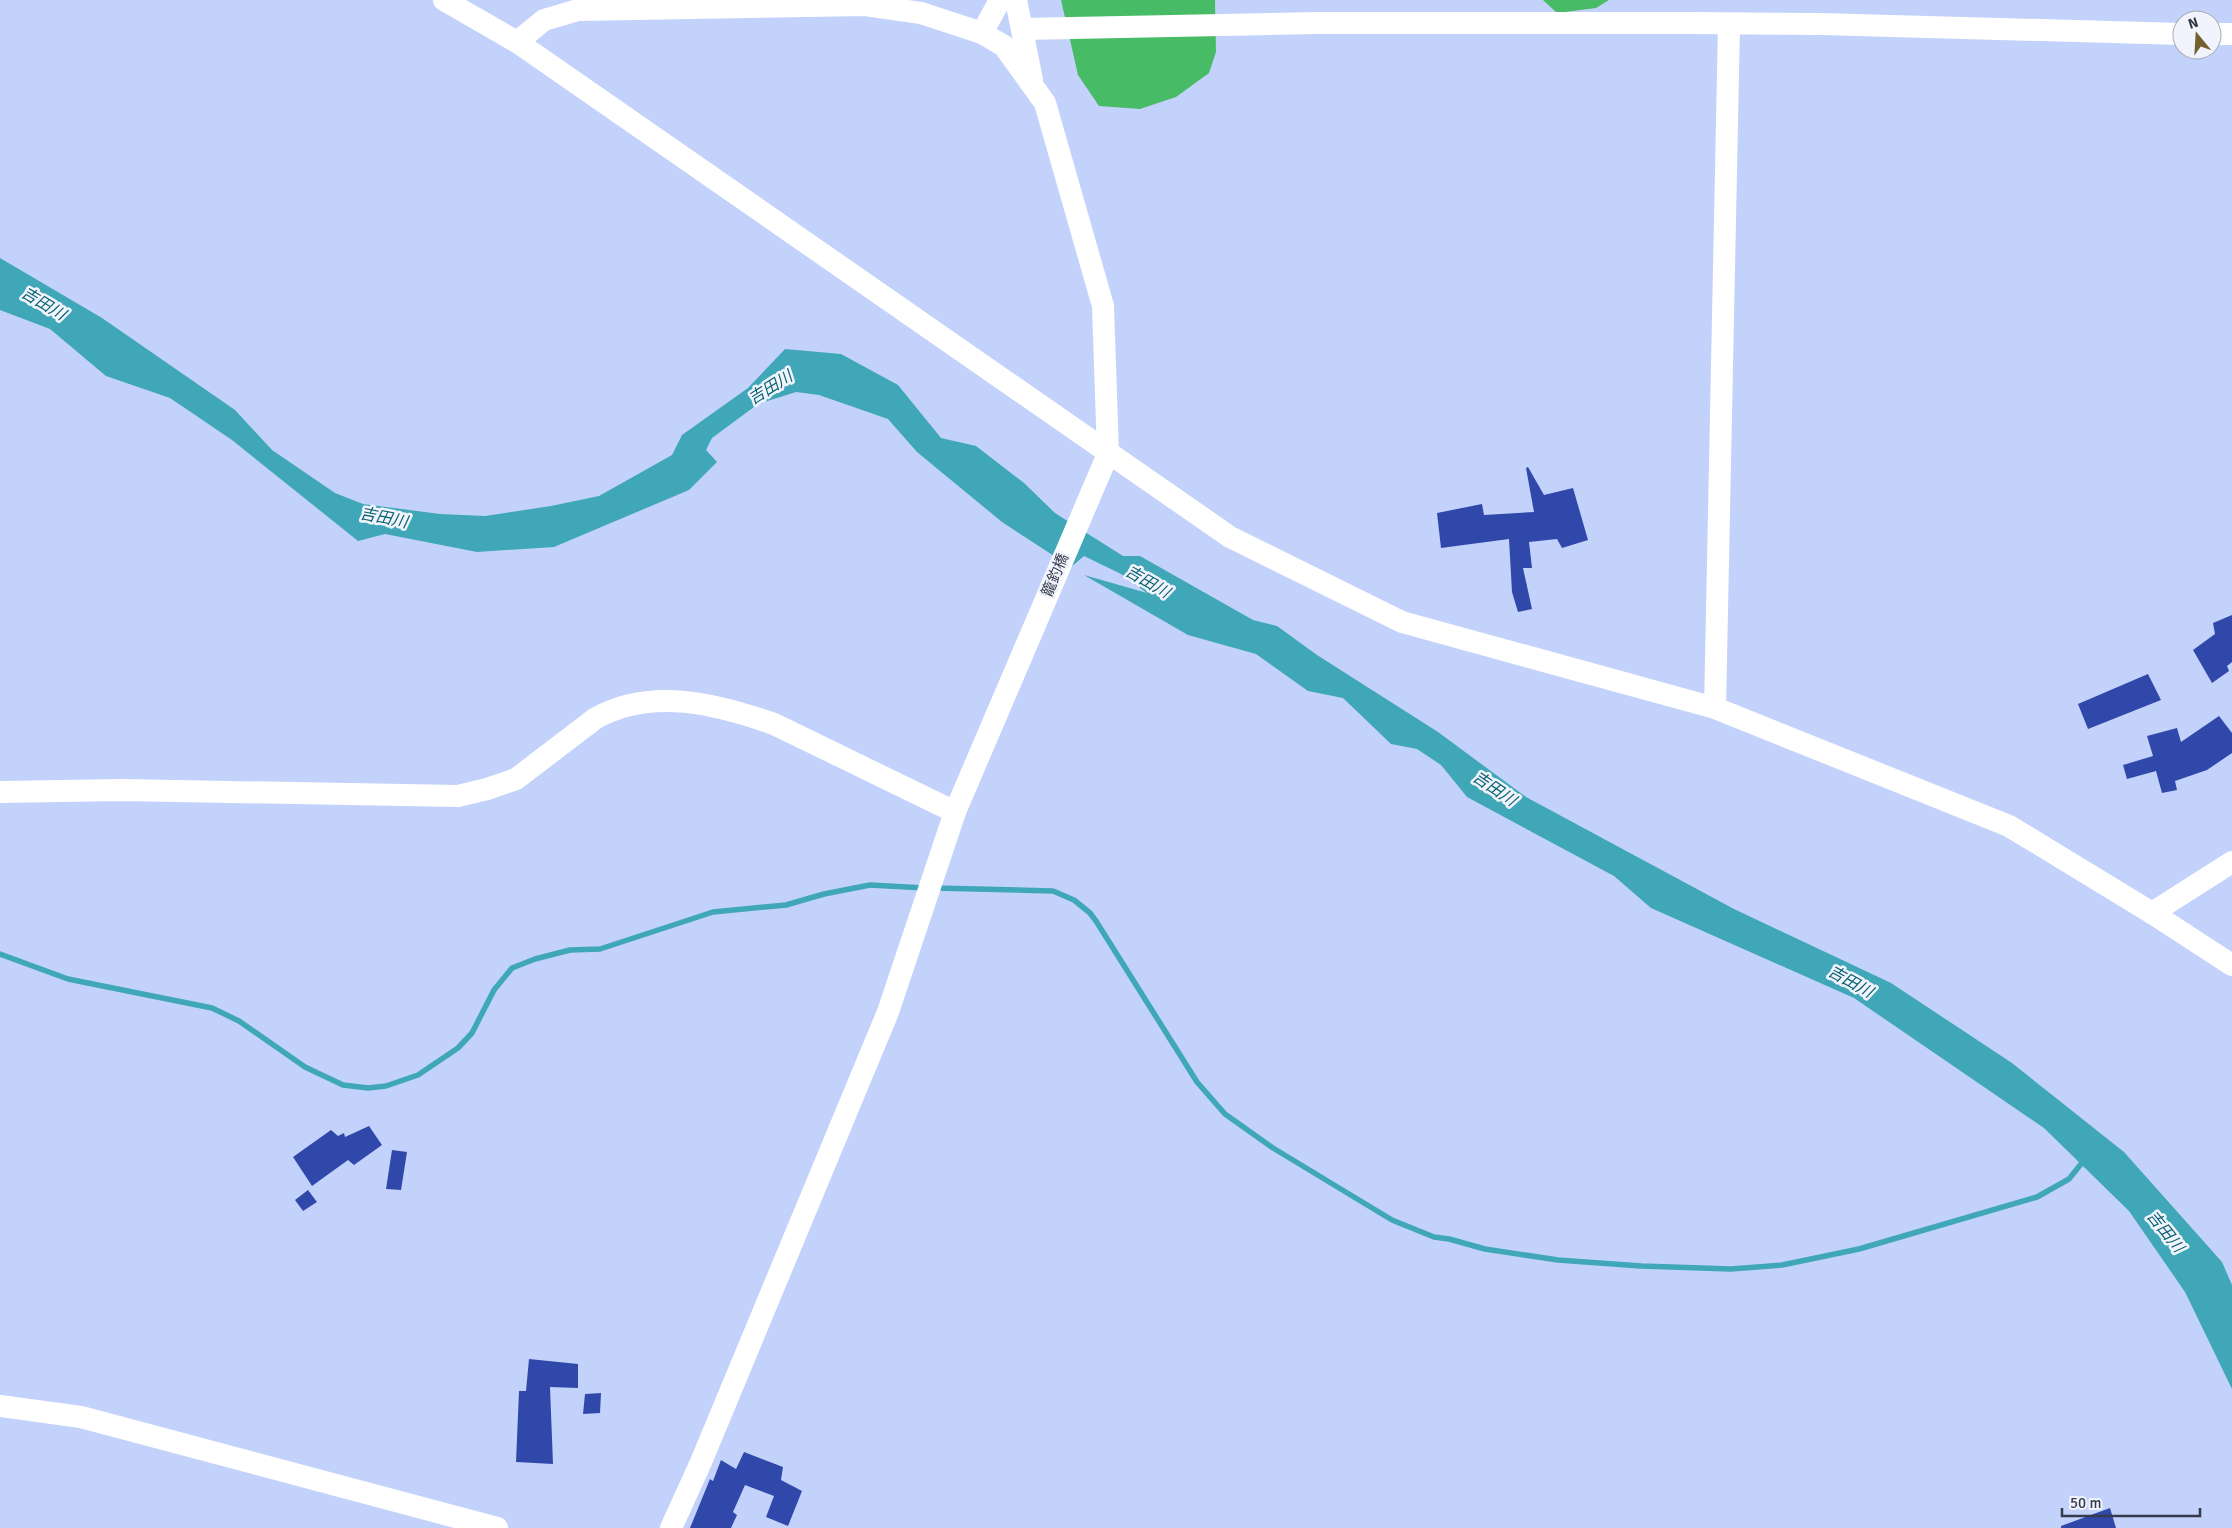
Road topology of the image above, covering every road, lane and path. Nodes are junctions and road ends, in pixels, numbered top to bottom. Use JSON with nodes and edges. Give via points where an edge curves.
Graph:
{"nodes":[{"id":1,"x":444,"y":0,"type":"edge"},
{"id":2,"x":1000,"y":0,"type":"edge"},
{"id":3,"x":1016,"y":0,"type":"edge"},
{"id":4,"x":915,"y":6,"type":"edge"},
{"id":5,"x":1728,"y":24,"type":"junction"},
{"id":6,"x":1022,"y":29,"type":"junction"},
{"id":7,"x":982,"y":33,"type":"junction"},
{"id":8,"x":2172,"y":34,"type":"edge"},
{"id":9,"x":517,"y":42,"type":"junction"},
{"id":10,"x":1034,"y":88,"type":"junction"},
{"id":11,"x":1108,"y":454,"type":"junction"},
{"id":12,"x":1715,"y":708,"type":"junction"},
{"id":13,"x":0,"y":792,"type":"edge"},
{"id":14,"x":955,"y":812,"type":"junction"},
{"id":15,"x":2232,"y":862,"type":"edge"},
{"id":16,"x":2152,"y":913,"type":"junction"},
{"id":17,"x":2232,"y":966,"type":"edge"},
{"id":18,"x":0,"y":1406,"type":"edge"},
{"id":19,"x":497,"y":1528,"type":"edge"},
{"id":20,"x":671,"y":1528,"type":"edge"}],
"edges":[{"from":1,"to":9,"type":"street"},
{"from":2,"to":7,"type":"street"},
{"from":3,"to":6,"type":"street"},
{"from":4,"to":7,"type":"street","via":[[921,13]]},
{"from":4,"to":9,"type":"street","via":[[866,4],[578,10],[544,20]]},
{"from":5,"to":6,"type":"street","via":[[1317,23]]},
{"from":5,"to":8,"type":"street"},
{"from":5,"to":12,"type":"street"},
{"from":6,"to":10,"type":"street"},
{"from":7,"to":10,"type":"street","via":[[1004,46]]},
{"from":9,"to":11,"type":"street"},
{"from":10,"to":11,"type":"street","via":[[1044,103],[1103,306]]},
{"from":11,"to":12,"type":"street","via":[[1230,538],[1402,622]]},
{"from":11,"to":14,"type":"street","name":"籠釣橋"},
{"from":12,"to":16,"type":"street","via":[[2009,826]]},
{"from":13,"to":14,"type":"street","via":[[122,790],[458,796],[516,778],[609,711],[638,702],[686,701],[744,713],[774,724]]},
{"from":14,"to":20,"type":"street","name":"籠釣橋","via":[[888,1012]]},
{"from":15,"to":16,"type":"street"},
{"from":16,"to":17,"type":"street"},
{"from":18,"to":19,"type":"street","via":[[80,1417]]}]}
